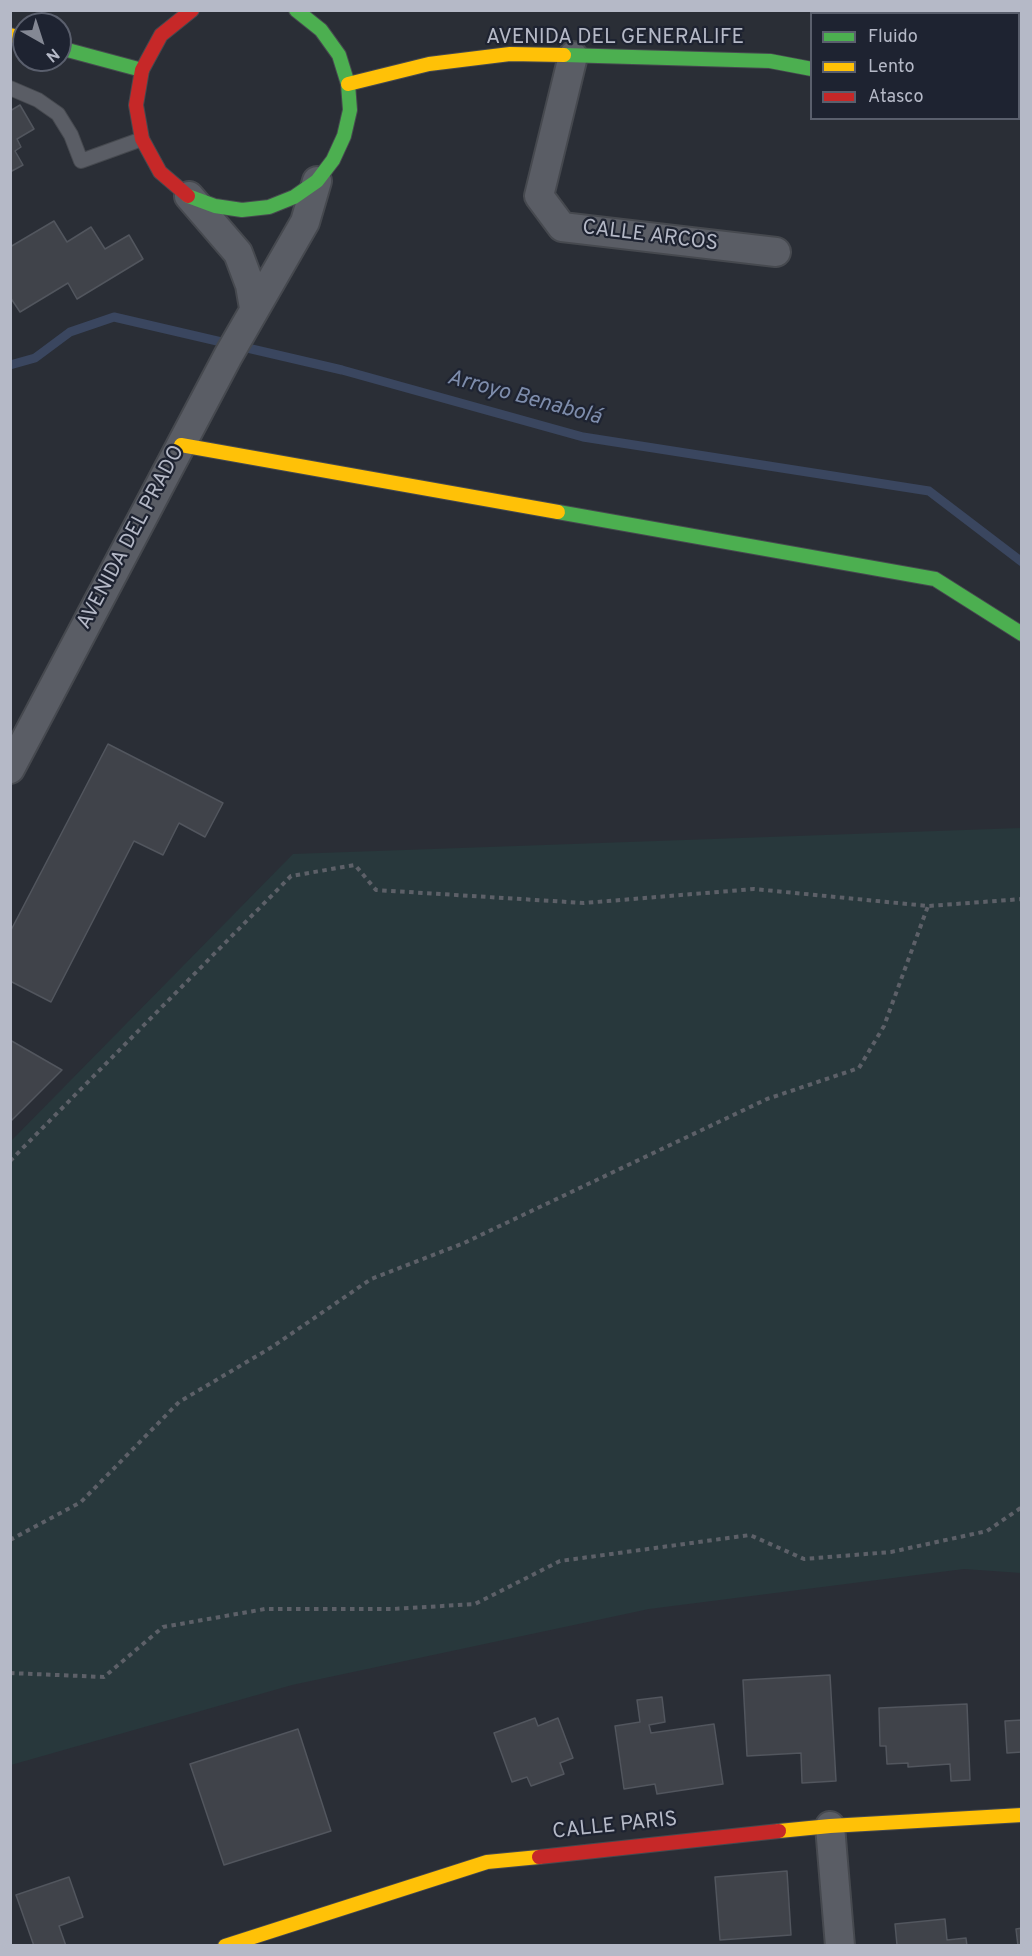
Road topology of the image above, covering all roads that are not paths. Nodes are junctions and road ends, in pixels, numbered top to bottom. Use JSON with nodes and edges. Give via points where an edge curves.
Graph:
{"nodes":[{"id":1,"x":192,"y":10,"type":"edge"},
{"id":2,"x":296,"y":10,"type":"edge"},
{"id":3,"x":72,"y":51,"type":"edge"},
{"id":4,"x":573,"y":56,"type":"junction"},
{"id":5,"x":810,"y":69,"type":"edge"},
{"id":6,"x":142,"y":70,"type":"junction"},
{"id":7,"x":348,"y":84,"type":"junction"},
{"id":8,"x":10,"y":88,"type":"edge"},
{"id":9,"x":142,"y":139,"type":"junction"},
{"id":10,"x":317,"y":181,"type":"junction"},
{"id":11,"x":189,"y":196,"type":"junction"},
{"id":12,"x":776,"y":252,"type":"dead end"},
{"id":13,"x":254,"y":308,"type":"junction"},
{"id":14,"x":181,"y":445,"type":"junction"},
{"id":15,"x":1022,"y":634,"type":"edge"},
{"id":16,"x":10,"y":769,"type":"edge"},
{"id":17,"x":1022,"y":1815,"type":"edge"},
{"id":18,"x":830,"y":1826,"type":"junction"},
{"id":19,"x":225,"y":1946,"type":"edge"},
{"id":20,"x":840,"y":1946,"type":"edge"}],
"edges":[{"from":1,"to":6,"type":"street","via":[[161,34]]},
{"from":2,"to":7,"type":"street","via":[[321,30],[339,55]]},
{"from":3,"to":6,"type":"street"},
{"from":4,"to":5,"type":"street","name":"AVENIDA DEL GENERALIFE","via":[[770,61]]},
{"from":4,"to":7,"type":"street","name":"AVENIDA DEL GENERALIFE","via":[[510,54],[429,64]]},
{"from":4,"to":12,"type":"street","name":"CALLE ARCOS","via":[[539,196],[562,227]]},
{"from":6,"to":9,"type":"street","via":[[136,105]]},
{"from":7,"to":10,"type":"street","via":[[350,110],[344,136]]},
{"from":8,"to":9,"type":"lane","via":[[58,114],[81,161]]},
{"from":9,"to":11,"type":"street","via":[[160,172]]},
{"from":10,"to":11,"type":"street","via":[[294,197],[269,207],[242,210],[215,206]]},
{"from":10,"to":13,"type":"street","name":"AVENIDA DEL PRADO","via":[[305,222]]},
{"from":11,"to":13,"type":"street","via":[[238,253]]},
{"from":13,"to":14,"type":"street","name":"AVENIDA DEL PRADO"},
{"from":14,"to":15,"type":"street","via":[[936,579]]},
{"from":14,"to":16,"type":"street","name":"AVENIDA DEL PRADO"},
{"from":17,"to":18,"type":"street","name":"CALLE PARIS"},
{"from":18,"to":19,"type":"street","name":"CALLE PARIS","via":[[488,1862]]},
{"from":18,"to":20,"type":"street"}]}
